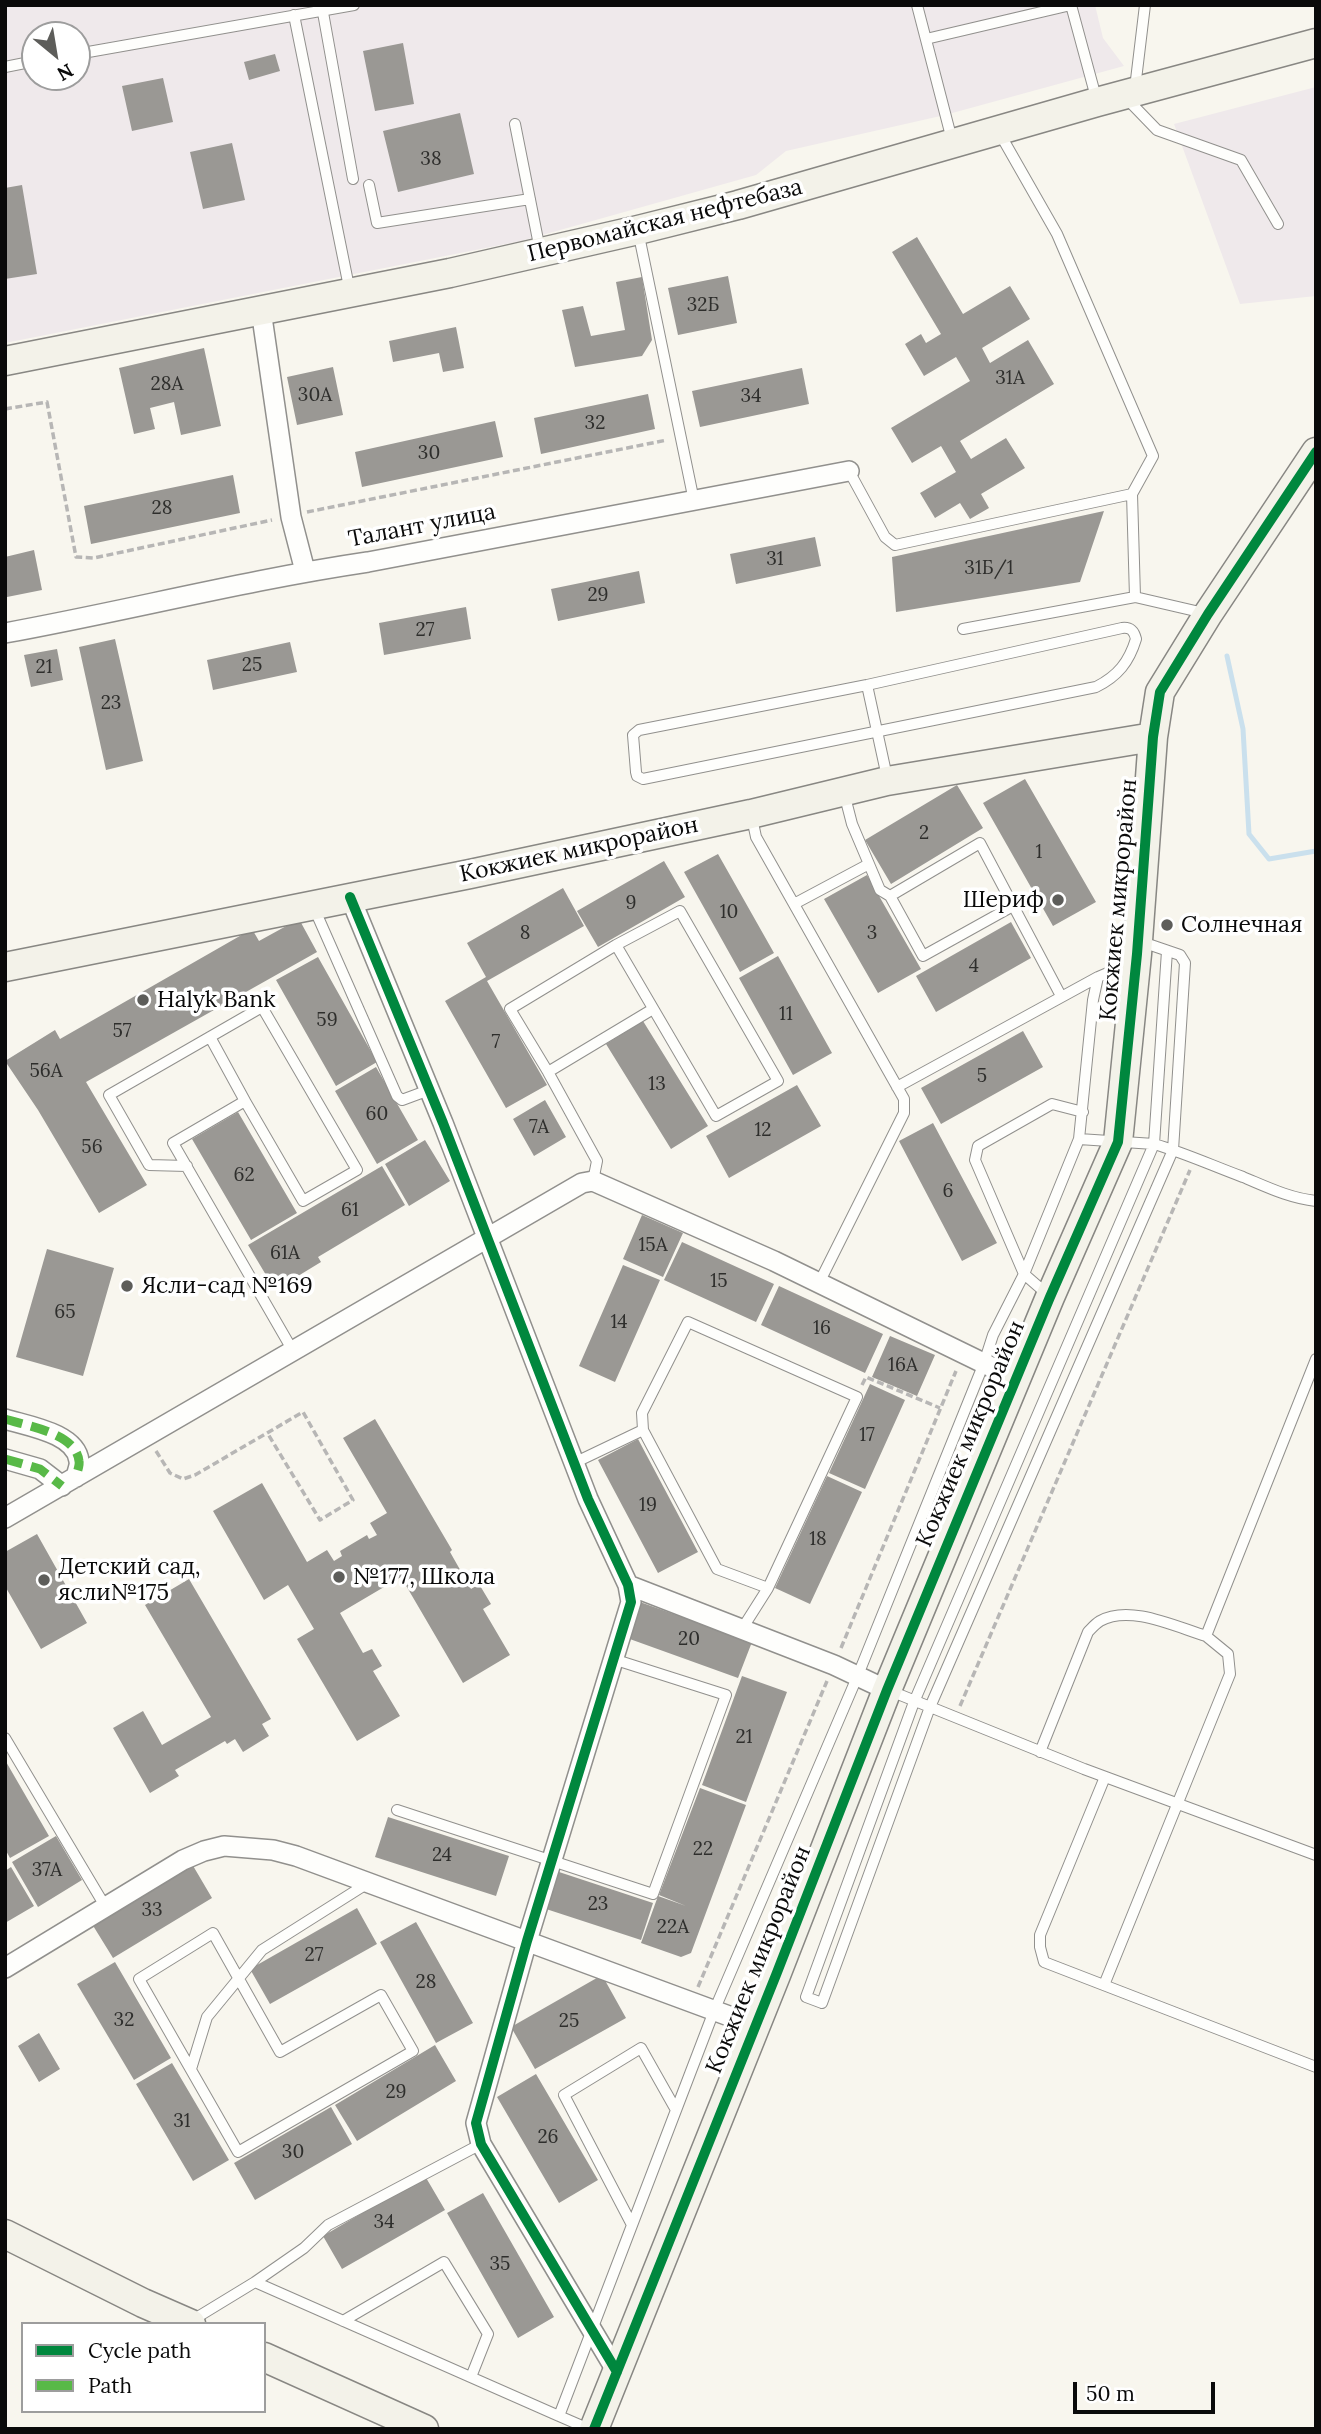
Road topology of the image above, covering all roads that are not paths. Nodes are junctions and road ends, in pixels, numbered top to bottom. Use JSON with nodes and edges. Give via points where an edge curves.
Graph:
{"nodes":[{"id":1,"x":354,"y":5,"type":"edge"},
{"id":2,"x":917,"y":5,"type":"edge"},
{"id":3,"x":1145,"y":5,"type":"edge"},
{"id":4,"x":322,"y":8,"type":"edge"},
{"id":5,"x":294,"y":15,"type":"junction"},
{"id":6,"x":926,"y":39,"type":"junction"},
{"id":7,"x":1316,"y":43,"type":"edge"},
{"id":8,"x":91,"y":51,"type":"edge"},
{"id":9,"x":1118,"y":96,"type":"junction"},
{"id":10,"x":515,"y":124,"type":"dead end"},
{"id":11,"x":998,"y":130,"type":"junction"},
{"id":12,"x":953,"y":144,"type":"junction"},
{"id":13,"x":354,"y":179,"type":"dead end"},
{"id":14,"x":369,"y":185,"type":"dead end"},
{"id":15,"x":530,"y":199,"type":"junction"},
{"id":16,"x":1278,"y":224,"type":"dead end"},
{"id":17,"x":638,"y":230,"type":"junction"},
{"id":18,"x":541,"y":254,"type":"junction"},
{"id":19,"x":350,"y":292,"type":"junction"},
{"id":20,"x":261,"y":310,"type":"junction"},
{"id":21,"x":5,"y":361,"type":"edge"},
{"id":22,"x":1316,"y":452,"type":"edge"},
{"id":23,"x":849,"y":471,"type":"joint"},
{"id":24,"x":1132,"y":494,"type":"junction"},
{"id":25,"x":694,"y":501,"type":"junction"},
{"id":26,"x":305,"y":571,"type":"junction"},
{"id":27,"x":1135,"y":597,"type":"junction"},
{"id":28,"x":1208,"y":614,"type":"junction"},
{"id":29,"x":963,"y":629,"type":"dead end"},
{"id":30,"x":5,"y":633,"type":"edge"},
{"id":31,"x":867,"y":685,"type":"junction"},
{"id":32,"x":878,"y":733,"type":"junction"},
{"id":33,"x":1153,"y":737,"type":"junction"},
{"id":34,"x":887,"y":781,"type":"junction"},
{"id":35,"x":844,"y":792,"type":"junction"},
{"id":36,"x":751,"y":814,"type":"junction"},
{"id":37,"x":869,"y":864,"type":"junction"},
{"id":38,"x":350,"y":897,"type":"junction"},
{"id":39,"x":890,"y":897,"type":"junction"},
{"id":40,"x":794,"y":904,"type":"junction"},
{"id":41,"x":313,"y":905,"type":"junction"},
{"id":42,"x":1013,"y":906,"type":"junction"},
{"id":43,"x":617,"y":945,"type":"junction"},
{"id":44,"x":1137,"y":951,"type":"junction"},
{"id":45,"x":1167,"y":951,"type":"junction"},
{"id":46,"x":5,"y":967,"type":"edge"},
{"id":47,"x":1098,"y":977,"type":"junction"},
{"id":48,"x":1062,"y":996,"type":"junction"},
{"id":49,"x":653,"y":1009,"type":"junction"},
{"id":50,"x":210,"y":1037,"type":"junction"},
{"id":51,"x":548,"y":1072,"type":"junction"},
{"id":52,"x":897,"y":1087,"type":"junction"},
{"id":53,"x":429,"y":1090,"type":"junction"},
{"id":54,"x":245,"y":1101,"type":"junction"},
{"id":55,"x":1083,"y":1112,"type":"junction"},
{"id":56,"x":1079,"y":1139,"type":"junction"},
{"id":57,"x":1118,"y":1142,"type":"junction"},
{"id":58,"x":1154,"y":1144,"type":"junction"},
{"id":59,"x":1173,"y":1150,"type":"junction"},
{"id":60,"x":187,"y":1166,"type":"junction"},
{"id":61,"x":593,"y":1181,"type":"junction"},
{"id":62,"x":1316,"y":1201,"type":"edge"},
{"id":63,"x":487,"y":1238,"type":"junction"},
{"id":64,"x":1024,"y":1274,"type":"junction"},
{"id":65,"x":819,"y":1283,"type":"junction"},
{"id":66,"x":1050,"y":1297,"type":"junction"},
{"id":67,"x":293,"y":1351,"type":"junction"},
{"id":68,"x":1316,"y":1359,"type":"edge"},
{"id":69,"x":984,"y":1363,"type":"junction"},
{"id":70,"x":1016,"y":1379,"type":"junction"},
{"id":71,"x":5,"y":1419,"type":"edge"},
{"id":72,"x":643,"y":1430,"type":"junction"},
{"id":73,"x":5,"y":1459,"type":"edge"},
{"id":74,"x":574,"y":1463,"type":"junction"},
{"id":75,"x":69,"y":1482,"type":"junction"},
{"id":76,"x":5,"y":1518,"type":"edge"},
{"id":77,"x":628,"y":1585,"type":"junction"},
{"id":78,"x":768,"y":1588,"type":"junction"},
{"id":79,"x":741,"y":1629,"type":"junction"},
{"id":80,"x":1206,"y":1636,"type":"junction"},
{"id":81,"x":613,"y":1659,"type":"junction"},
{"id":82,"x":858,"y":1675,"type":"junction"},
{"id":83,"x":887,"y":1690,"type":"junction"},
{"id":84,"x":914,"y":1702,"type":"junction"},
{"id":85,"x":930,"y":1707,"type":"junction"},
{"id":86,"x":5,"y":1738,"type":"edge"},
{"id":87,"x":1040,"y":1752,"type":"junction"},
{"id":88,"x":1105,"y":1777,"type":"junction"},
{"id":89,"x":1177,"y":1804,"type":"junction"},
{"id":90,"x":397,"y":1810,"type":"dead end"},
{"id":91,"x":1316,"y":1855,"type":"edge"},
{"id":92,"x":553,"y":1861,"type":"junction"},
{"id":93,"x":368,"y":1883,"type":"junction"},
{"id":94,"x":105,"y":1906,"type":"junction"},
{"id":95,"x":527,"y":1941,"type":"junction"},
{"id":96,"x":5,"y":1968,"type":"edge"},
{"id":97,"x":238,"y":1979,"type":"junction"},
{"id":98,"x":1104,"y":1985,"type":"junction"},
{"id":99,"x":715,"y":2011,"type":"junction"},
{"id":100,"x":755,"y":2026,"type":"junction"},
{"id":101,"x":1316,"y":2067,"type":"edge"},
{"id":102,"x":191,"y":2069,"type":"junction"},
{"id":103,"x":676,"y":2110,"type":"junction"},
{"id":104,"x":481,"y":2144,"type":"junction"},
{"id":105,"x":632,"y":2225,"type":"junction"},
{"id":106,"x":5,"y":2234,"type":"edge"},
{"id":107,"x":255,"y":2282,"type":"junction"},
{"id":108,"x":343,"y":2321,"type":"junction"},
{"id":109,"x":188,"y":2322,"type":"edge"},
{"id":110,"x":192,"y":2322,"type":"edge"},
{"id":111,"x":593,"y":2330,"type":"junction"},
{"id":112,"x":266,"y":2358,"type":"edge"},
{"id":113,"x":617,"y":2372,"type":"junction"},
{"id":114,"x":471,"y":2377,"type":"junction"},
{"id":115,"x":559,"y":2416,"type":"junction"},
{"id":116,"x":425,"y":2429,"type":"edge"},
{"id":117,"x":592,"y":2429,"type":"edge"}],
"edges":[{"from":1,"to":4,"type":"lane"},
{"from":2,"to":6,"type":"lane"},
{"from":3,"to":9,"type":"lane"},
{"from":4,"to":5,"type":"lane"},
{"from":4,"to":13,"type":"lane"},
{"from":5,"to":8,"type":"lane"},
{"from":5,"to":19,"type":"lane"},
{"from":6,"to":9,"type":"lane","via":[[1071,5]]},
{"from":6,"to":12,"type":"lane"},
{"from":7,"to":9,"type":"street","name":"Первомайская нефтебаза"},
{"from":9,"to":11,"type":"street","name":"Первомайская нефтебаза"},
{"from":9,"to":16,"type":"lane","via":[[1157,130],[1241,160]]},
{"from":10,"to":15,"type":"lane"},
{"from":11,"to":12,"type":"street","name":"Первомайская нефтебаза"},
{"from":11,"to":24,"type":"lane","via":[[1057,234],[1153,456]]},
{"from":12,"to":17,"type":"street","name":"Первомайская нефтебаза"},
{"from":14,"to":15,"type":"lane","via":[[377,223]]},
{"from":15,"to":18,"type":"lane"},
{"from":17,"to":18,"type":"street","name":"Первомайская нефтебаза"},
{"from":17,"to":25,"type":"lane"},
{"from":18,"to":19,"type":"street","name":"Первомайская нефтебаза"},
{"from":19,"to":20,"type":"street","name":"Первомайская нефтебаза"},
{"from":20,"to":21,"type":"street","name":"Первомайская нефтебаза"},
{"from":20,"to":26,"type":"street","via":[[291,517]]},
{"from":22,"to":28,"type":"street","name":"Кокжиек микрорайон"},
{"from":23,"to":24,"type":"lane","via":[[885,537],[895,545]]},
{"from":23,"to":25,"type":"street","name":"Талант улица"},
{"from":24,"to":27,"type":"lane"},
{"from":25,"to":26,"type":"street","name":"Талант улица"},
{"from":26,"to":30,"type":"street","name":"Талант улица"},
{"from":27,"to":28,"type":"lane"},
{"from":27,"to":29,"type":"lane"},
{"from":28,"to":33,"type":"street","name":"Кокжиек микрорайон","via":[[1160,692]]},
{"from":31,"to":32,"type":"lane"},
{"from":31,"to":32,"type":"lane","via":[[639,730],[633,735],[636,772],[643,779]]},
{"from":31,"to":32,"type":"lane","via":[[1122,628],[1135,634],[1121,671],[1096,687]]},
{"from":32,"to":34,"type":"lane"},
{"from":33,"to":34,"type":"street","name":"Кокжиек микрорайон"},
{"from":33,"to":44,"type":"street","name":"Кокжиек микрорайон"},
{"from":34,"to":35,"type":"street","name":"Кокжиек микрорайон"},
{"from":35,"to":36,"type":"street","name":"Кокжиек микрорайон"},
{"from":35,"to":37,"type":"lane"},
{"from":36,"to":38,"type":"street","name":"Кокжиек микрорайон"},
{"from":36,"to":40,"type":"lane","via":[[756,837]]},
{"from":37,"to":39,"type":"lane","via":[[880,890]]},
{"from":37,"to":40,"type":"lane"},
{"from":38,"to":41,"type":"street","name":"Кокжиек микрорайон"},
{"from":38,"to":53,"type":"street"},
{"from":39,"to":42,"type":"lane","via":[[923,956]]},
{"from":39,"to":42,"type":"lane","via":[[980,844]]},
{"from":40,"to":52,"type":"lane"},
{"from":41,"to":46,"type":"street","name":"Кокжиек микрорайон"},
{"from":41,"to":53,"type":"lane","via":[[397,1096],[402,1100]]},
{"from":42,"to":48,"type":"lane"},
{"from":43,"to":49,"type":"lane"},
{"from":43,"to":49,"type":"lane","via":[[680,911],[778,1081],[716,1116]]},
{"from":43,"to":51,"type":"lane","via":[[510,1009]]},
{"from":44,"to":45,"type":"lane"},
{"from":44,"to":47,"type":"lane"},
{"from":44,"to":57,"type":"street","name":"Кокжиек микрорайон"},
{"from":45,"to":58,"type":"lane"},
{"from":45,"to":59,"type":"lane","via":[[1180,955],[1185,963]]},
{"from":47,"to":48,"type":"lane"},
{"from":47,"to":55,"type":"lane"},
{"from":48,"to":52,"type":"lane"},
{"from":49,"to":51,"type":"lane"},
{"from":50,"to":54,"type":"lane"},
{"from":50,"to":54,"type":"lane","via":[[262,1007],[357,1170],[303,1201]]},
{"from":50,"to":60,"type":"lane","via":[[109,1095],[149,1165]]},
{"from":51,"to":61,"type":"lane","via":[[597,1161]]},
{"from":52,"to":65,"type":"lane","via":[[904,1113]]},
{"from":53,"to":63,"type":"street"},
{"from":54,"to":60,"type":"lane","via":[[173,1143]]},
{"from":55,"to":56,"type":"lane"},
{"from":55,"to":64,"type":"lane","via":[[1052,1104],[978,1146],[975,1160]]},
{"from":56,"to":57,"type":"lane"},
{"from":56,"to":64,"type":"lane"},
{"from":57,"to":58,"type":"lane"},
{"from":57,"to":66,"type":"street","name":"Кокжиек микрорайон"},
{"from":58,"to":59,"type":"lane"},
{"from":58,"to":84,"type":"lane"},
{"from":59,"to":62,"type":"lane","via":[[1294,1199]]},
{"from":59,"to":85,"type":"lane"},
{"from":60,"to":67,"type":"lane"},
{"from":61,"to":63,"type":"street"},
{"from":61,"to":65,"type":"street"},
{"from":63,"to":67,"type":"street"},
{"from":63,"to":74,"type":"street"},
{"from":64,"to":66,"type":"lane"},
{"from":64,"to":69,"type":"lane"},
{"from":65,"to":69,"type":"street"},
{"from":66,"to":70,"type":"street","name":"Кокжиек микрорайон"},
{"from":67,"to":75,"type":"street"},
{"from":68,"to":80,"type":"lane"},
{"from":69,"to":70,"type":"street"},
{"from":69,"to":82,"type":"lane"},
{"from":70,"to":83,"type":"street","name":"Кокжиек микрорайон"},
{"from":71,"to":75,"type":"street","via":[[56,1434],[73,1446],[80,1461]]},
{"from":72,"to":74,"type":"lane"},
{"from":72,"to":78,"type":"lane","via":[[717,1569]]},
{"from":72,"to":78,"type":"lane","via":[[642,1413],[688,1322],[857,1397]]},
{"from":73,"to":75,"type":"street"},
{"from":74,"to":77,"type":"street"},
{"from":75,"to":76,"type":"street"},
{"from":77,"to":79,"type":"street"},
{"from":77,"to":81,"type":"street","via":[[631,1602]]},
{"from":78,"to":79,"type":"lane"},
{"from":79,"to":82,"type":"street"},
{"from":80,"to":87,"type":"lane","via":[[1144,1618],[1122,1615],[1100,1621],[1088,1632]]},
{"from":80,"to":89,"type":"lane","via":[[1228,1654],[1230,1674]]},
{"from":81,"to":92,"type":"street"},
{"from":81,"to":92,"type":"lane","via":[[726,1695],[653,1894]]},
{"from":82,"to":83,"type":"street"},
{"from":82,"to":99,"type":"lane"},
{"from":83,"to":84,"type":"lane"},
{"from":83,"to":100,"type":"street","name":"Кокжиек микрорайон"},
{"from":84,"to":85,"type":"lane"},
{"from":84,"to":85,"type":"lane","via":[[806,1997],[822,2003]]},
{"from":85,"to":87,"type":"lane"},
{"from":86,"to":94,"type":"lane"},
{"from":87,"to":88,"type":"lane"},
{"from":88,"to":89,"type":"lane"},
{"from":88,"to":98,"type":"lane","via":[[1040,1935],[1044,1962]]},
{"from":89,"to":91,"type":"lane"},
{"from":89,"to":98,"type":"lane"},
{"from":90,"to":92,"type":"lane"},
{"from":92,"to":95,"type":"street"},
{"from":93,"to":94,"type":"street","via":[[273,1850],[224,1846],[183,1860]]},
{"from":93,"to":95,"type":"street"},
{"from":93,"to":97,"type":"lane","via":[[262,1950]]},
{"from":94,"to":96,"type":"street"},
{"from":95,"to":99,"type":"street"},
{"from":95,"to":104,"type":"street","via":[[476,2123]]},
{"from":97,"to":102,"type":"lane","via":[[206,2017]]},
{"from":97,"to":102,"type":"lane","via":[[213,1933],[139,1979]]},
{"from":97,"to":102,"type":"lane","via":[[280,2052],[381,1995],[413,2051],[238,2152]]},
{"from":98,"to":101,"type":"lane"},
{"from":99,"to":100,"type":"street"},
{"from":99,"to":103,"type":"lane"},
{"from":100,"to":113,"type":"street","name":"Кокжиек микрорайон"},
{"from":103,"to":105,"type":"lane"},
{"from":103,"to":105,"type":"lane","via":[[641,2048],[564,2095]]},
{"from":104,"to":107,"type":"lane","via":[[328,2225]]},
{"from":104,"to":111,"type":"street"},
{"from":105,"to":111,"type":"lane"},
{"from":106,"to":109,"type":"street"},
{"from":107,"to":108,"type":"lane"},
{"from":107,"to":110,"type":"lane"},
{"from":108,"to":114,"type":"lane"},
{"from":108,"to":114,"type":"lane","via":[[444,2262],[488,2334]]},
{"from":111,"to":113,"type":"street"},
{"from":111,"to":115,"type":"lane"},
{"from":112,"to":116,"type":"street"},
{"from":113,"to":117,"type":"street","name":"Кокжиек микрорайон"},
{"from":114,"to":115,"type":"lane"},
{"from":115,"to":117,"type":"lane"}]}
